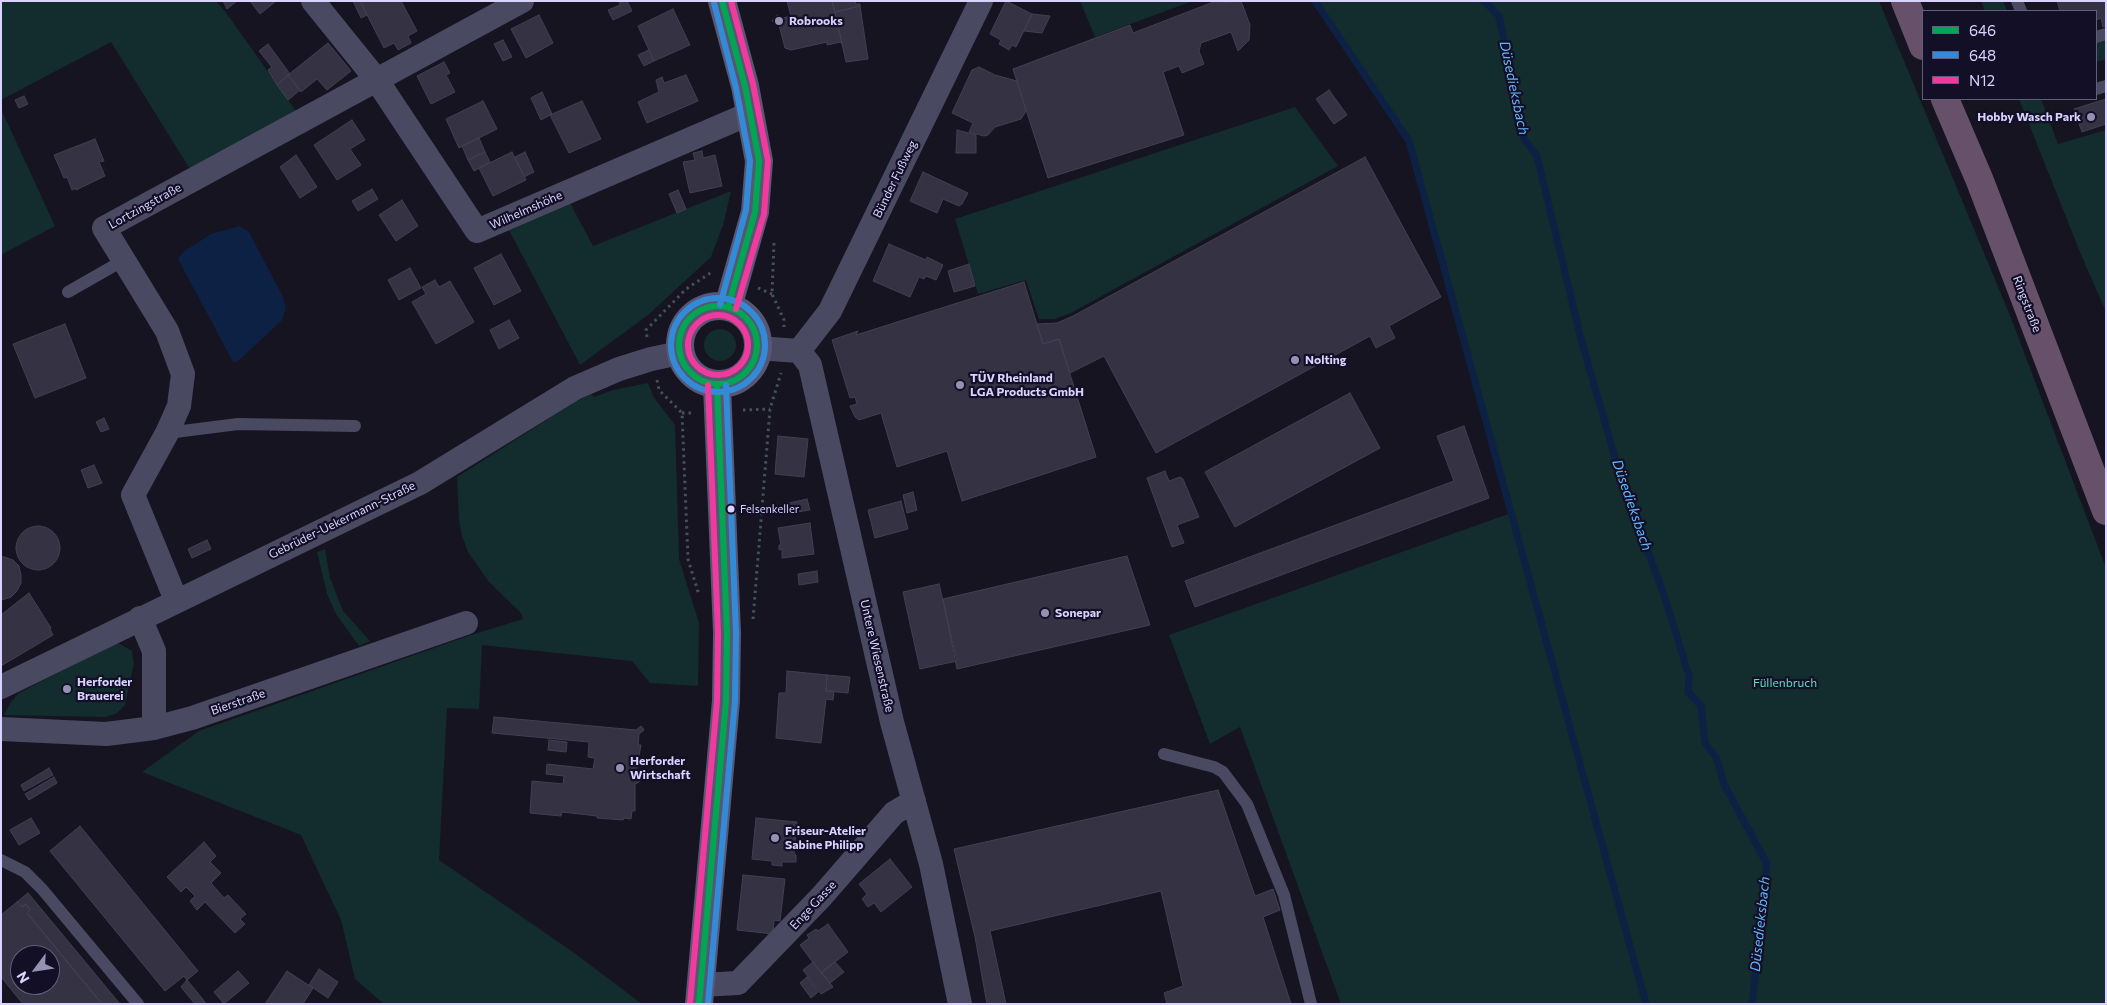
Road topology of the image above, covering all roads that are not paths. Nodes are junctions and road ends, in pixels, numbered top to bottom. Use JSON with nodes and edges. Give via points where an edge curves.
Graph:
{"nodes":[{"id":1,"x":313,"y":1,"type":"edge"},
{"id":2,"x":522,"y":1,"type":"edge"},
{"id":3,"x":722,"y":1,"type":"edge"},
{"id":4,"x":981,"y":1,"type":"edge"},
{"id":5,"x":1905,"y":1,"type":"edge"},
{"id":6,"x":1922,"y":44,"type":"edge"},
{"id":7,"x":376,"y":79,"type":"junction"},
{"id":8,"x":1945,"y":100,"type":"edge"},
{"id":9,"x":751,"y":113,"type":"junction"},
{"id":10,"x":124,"y":260,"type":"junction"},
{"id":11,"x":68,"y":292,"type":"dead end"},
{"id":12,"x":728,"y":307,"type":"junction"},
{"id":13,"x":780,"y":350,"type":"junction"},
{"id":14,"x":680,"y":354,"type":"junction"},
{"id":15,"x":717,"y":384,"type":"junction"},
{"id":16,"x":355,"y":426,"type":"dead end"},
{"id":17,"x":167,"y":434,"type":"junction"},
{"id":18,"x":2106,"y":511,"type":"edge"},
{"id":19,"x":176,"y":600,"type":"junction"},
{"id":20,"x":140,"y":618,"type":"junction"},
{"id":21,"x":466,"y":623,"type":"dead end"},
{"id":22,"x":1,"y":687,"type":"edge"},
{"id":23,"x":1,"y":728,"type":"edge"},
{"id":24,"x":154,"y":728,"type":"junction"},
{"id":25,"x":1164,"y":754,"type":"dead end"},
{"id":26,"x":914,"y":801,"type":"junction"},
{"id":27,"x":1,"y":860,"type":"edge"},
{"id":28,"x":700,"y":994,"type":"edge"},
{"id":29,"x":138,"y":1004,"type":"edge"},
{"id":30,"x":960,"y":1004,"type":"edge"},
{"id":31,"x":1311,"y":1004,"type":"edge"}],
"edges":[{"from":1,"to":7,"type":"street","name":"Wilhelmshöhe"},
{"from":2,"to":7,"type":"street","name":"Lortzingstraße"},
{"from":3,"to":9,"type":"main road"},
{"from":4,"to":13,"type":"street","name":"Bünder Fußweg","via":[[830,312]]},
{"from":5,"to":6,"type":"highway"},
{"from":7,"to":9,"type":"street","name":"Wilhelmshöhe","via":[[477,231]]},
{"from":7,"to":10,"type":"street","name":"Lortzingstraße","via":[[104,228]]},
{"from":8,"to":18,"type":"highway","name":"Ringstraße","via":[[1980,181]]},
{"from":9,"to":12,"type":"main road","via":[[759,161],[755,212]]},
{"from":10,"to":11,"type":"lane"},
{"from":10,"to":17,"type":"street","name":"Lortzingstraße","via":[[167,331],[183,374],[179,406]]},
{"from":12,"to":13,"type":"main road","via":[[750,322],[756,335]]},
{"from":12,"to":14,"type":"main road","via":[[712,307],[697,312],[686,324],[680,338]]},
{"from":13,"to":15,"type":"main road","via":[[754,363],[744,375],[732,382]]},
{"from":13,"to":26,"type":"street","name":"Untere Wiesenstraße","via":[[810,365],[892,722]]},
{"from":14,"to":15,"type":"main road","via":[[688,369],[700,380]]},
{"from":14,"to":19,"type":"street","name":"Gebrüder-Uekermann-Straße","via":[[619,369],[575,388],[420,483]]},
{"from":15,"to":28,"type":"main road","via":[[727,633],[726,701]]},
{"from":16,"to":17,"type":"lane","via":[[238,424]]},
{"from":17,"to":19,"type":"street","name":"Lortzingstraße","via":[[133,495]]},
{"from":19,"to":20,"type":"street","name":"Gebrüder-Uekermann-Straße"},
{"from":20,"to":22,"type":"street","name":"Gebrüder-Uekermann-Straße"},
{"from":20,"to":24,"type":"street","via":[[154,651]]},
{"from":21,"to":24,"type":"street","name":"Bierstraße","via":[[192,718]]},
{"from":23,"to":24,"type":"street","name":"Bierstraße","via":[[106,734]]},
{"from":25,"to":31,"type":"lane","via":[[1223,772],[1247,804],[1284,895]]},
{"from":26,"to":28,"type":"street","name":"Enge Gasse","via":[[894,813],[822,896],[738,983]]},
{"from":26,"to":30,"type":"street","name":"Untere Wiesenstraße","via":[[939,898]]},
{"from":27,"to":29,"type":"lane","via":[[25,872],[42,889]]}]}
